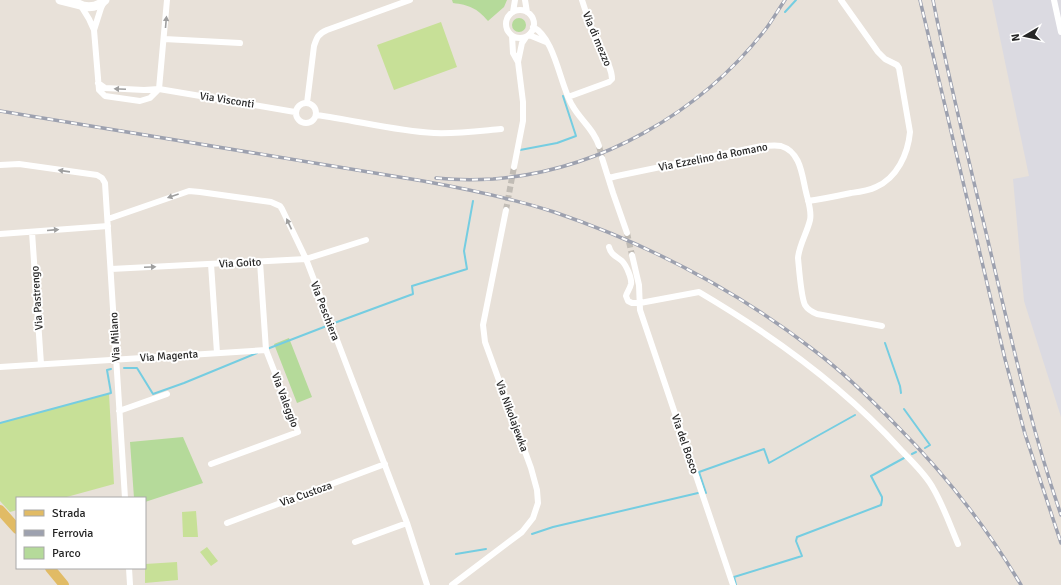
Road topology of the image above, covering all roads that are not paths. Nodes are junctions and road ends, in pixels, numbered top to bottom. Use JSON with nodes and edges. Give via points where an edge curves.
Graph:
{"nodes":[{"id":1,"x":60,"y":0,"type":"edge"},
{"id":2,"x":167,"y":0,"type":"edge"},
{"id":3,"x":410,"y":0,"type":"edge"},
{"id":4,"x":515,"y":0,"type":"edge"},
{"id":5,"x":525,"y":0,"type":"edge"},
{"id":6,"x":582,"y":0,"type":"edge"},
{"id":7,"x":841,"y":0,"type":"edge"},
{"id":8,"x":1054,"y":0,"type":"edge"},
{"id":9,"x":104,"y":1,"type":"edge"},
{"id":10,"x":78,"y":4,"type":"edge"},
{"id":11,"x":513,"y":12,"type":"junction"},
{"id":12,"x":527,"y":12,"type":"junction"},
{"id":13,"x":533,"y":27,"type":"junction"},
{"id":14,"x":94,"y":30,"type":"junction"},
{"id":15,"x":1061,"y":32,"type":"edge"},
{"id":16,"x":512,"y":36,"type":"junction"},
{"id":17,"x":528,"y":36,"type":"junction"},
{"id":18,"x":164,"y":39,"type":"junction"},
{"id":19,"x":546,"y":42,"type":"junction"},
{"id":20,"x":240,"y":43,"type":"dead end"},
{"id":21,"x":518,"y":62,"type":"junction"},
{"id":22,"x":98,"y":83,"type":"junction"},
{"id":23,"x":159,"y":89,"type":"junction"},
{"id":24,"x":144,"y":90,"type":"junction"},
{"id":25,"x":568,"y":97,"type":"junction"},
{"id":26,"x":144,"y":100,"type":"junction"},
{"id":27,"x":307,"y":103,"type":"junction"},
{"id":28,"x":295,"y":112,"type":"junction"},
{"id":29,"x":316,"y":115,"type":"junction"},
{"id":30,"x":501,"y":129,"type":"dead end"},
{"id":31,"x":599,"y":146,"type":"tunnel mouth"},
{"id":32,"x":602,"y":158,"type":"tunnel mouth"},
{"id":33,"x":0,"y":165,"type":"edge"},
{"id":34,"x":514,"y":167,"type":"tunnel mouth"},
{"id":35,"x":608,"y":178,"type":"junction"},
{"id":36,"x":808,"y":201,"type":"junction"},
{"id":37,"x":506,"y":210,"type":"tunnel mouth"},
{"id":38,"x":108,"y":219,"type":"junction"},
{"id":39,"x":108,"y":226,"type":"junction"},
{"id":40,"x":32,"y":232,"type":"junction"},
{"id":41,"x":627,"y":233,"type":"tunnel mouth"},
{"id":42,"x":0,"y":234,"type":"edge"},
{"id":43,"x":366,"y":240,"type":"dead end"},
{"id":44,"x":609,"y":247,"type":"dead end"},
{"id":45,"x":632,"y":255,"type":"tunnel mouth"},
{"id":46,"x":306,"y":260,"type":"junction"},
{"id":47,"x":260,"y":262,"type":"junction"},
{"id":48,"x":211,"y":264,"type":"junction"},
{"id":49,"x":111,"y":269,"type":"junction"},
{"id":50,"x":640,"y":302,"type":"junction"},
{"id":51,"x":882,"y":326,"type":"dead end"},
{"id":52,"x":266,"y":350,"type":"junction"},
{"id":53,"x":217,"y":353,"type":"junction"},
{"id":54,"x":116,"y":359,"type":"junction"},
{"id":55,"x":41,"y":364,"type":"junction"},
{"id":56,"x":0,"y":367,"type":"edge"},
{"id":57,"x":167,"y":394,"type":"dead end"},
{"id":58,"x":119,"y":411,"type":"junction"},
{"id":59,"x":211,"y":464,"type":"dead end"},
{"id":60,"x":384,"y":464,"type":"junction"},
{"id":61,"x":125,"y":497,"type":"edge"},
{"id":62,"x":0,"y":510,"type":"edge"},
{"id":63,"x":227,"y":523,"type":"dead end"},
{"id":64,"x":407,"y":523,"type":"junction"},
{"id":65,"x":16,"y":529,"type":"edge"},
{"id":66,"x":355,"y":542,"type":"dead end"},
{"id":67,"x":958,"y":544,"type":"dead end"},
{"id":68,"x":51,"y":569,"type":"edge"},
{"id":69,"x":129,"y":569,"type":"edge"},
{"id":70,"x":64,"y":585,"type":"edge"},
{"id":71,"x":130,"y":585,"type":"edge"},
{"id":72,"x":427,"y":585,"type":"edge"},
{"id":73,"x":452,"y":585,"type":"edge"},
{"id":74,"x":733,"y":585,"type":"edge"}],
"edges":[{"from":1,"to":10,"type":"main road"},
{"from":18,"to":2,"type":"street","one_way":true},
{"from":3,"to":27,"type":"street","via":[[321,33],[316,38],[314,46]]},
{"from":4,"to":11,"type":"street"},
{"from":5,"to":12,"type":"street"},
{"from":6,"to":25,"type":"street","name":"Via di mezzo","via":[[610,68],[612,79]]},
{"from":7,"to":36,"type":"street","via":[[878,52],[899,68],[910,140],[902,161],[890,177],[879,186]]},
{"from":8,"to":15,"type":"street"},
{"from":9,"to":10,"type":"main road","via":[[94,7]]},
{"from":9,"to":14,"type":"street"},
{"from":10,"to":14,"type":"street"},
{"from":11,"to":12,"type":"street"},
{"from":11,"to":16,"type":"street","via":[[508,16],[506,24]]},
{"from":12,"to":13,"type":"street","via":[[534,22]]},
{"from":13,"to":17,"type":"street"},
{"from":13,"to":19,"type":"street","via":[[540,31]]},
{"from":14,"to":22,"type":"street"},
{"from":16,"to":17,"type":"street"},
{"from":16,"to":21,"type":"street","via":[[513,53]]},
{"from":17,"to":19,"type":"street"},
{"from":17,"to":21,"type":"street","via":[[522,43]]},
{"from":18,"to":20,"type":"street"},
{"from":18,"to":23,"type":"street"},
{"from":19,"to":25,"type":"street","via":[[551,48]]},
{"from":21,"to":34,"type":"street","via":[[523,121]]},
{"from":24,"to":22,"type":"street","name":"Via Visconti","one_way":true,"via":[[105,88]]},
{"from":22,"to":26,"type":"street","via":[[99,90],[105,96]]},
{"from":23,"to":24,"type":"street","name":"Via Visconti"},
{"from":23,"to":26,"type":"street"},
{"from":23,"to":28,"type":"street","name":"Via Visconti"},
{"from":24,"to":26,"type":"street"},
{"from":25,"to":31,"type":"street","via":[[594,133]]},
{"from":27,"to":28,"type":"street","via":[[299,105]]},
{"from":27,"to":29,"type":"street","via":[[314,107]]},
{"from":28,"to":29,"type":"street","name":"Via Visconti","via":[[297,119],[303,123],[312,122]]},
{"from":29,"to":30,"type":"street","via":[[434,133]]},
{"from":32,"to":35,"type":"street"},
{"from":38,"to":33,"type":"street","name":"Via Milano","one_way":true,"via":[[105,183],[97,175],[19,164]]},
{"from":35,"to":36,"type":"street","name":"Via Ezzelino da Romano","via":[[775,145],[790,151],[797,159]]},
{"from":35,"to":41,"type":"street"},
{"from":36,"to":51,"type":"street","name":"Via Ezzelino da Romano","via":[[810,220],[798,258],[805,306],[817,314]]},
{"from":37,"to":73,"type":"street","name":"Via Nikolajewka","via":[[483,335],[531,468],[538,503],[533,518],[522,532]]},
{"from":38,"to":39,"type":"street","name":"Via Milano"},
{"from":46,"to":38,"type":"street","name":"Via Peschiera","one_way":true,"via":[[282,209],[271,202],[189,191]]},
{"from":40,"to":39,"type":"street","one_way":true},
{"from":39,"to":49,"type":"street","name":"Via Milano"},
{"from":40,"to":42,"type":"street"},
{"from":40,"to":55,"type":"street","name":"Via Pastrengo"},
{"from":43,"to":46,"type":"street","name":"Via Goito"},
{"from":44,"to":50,"type":"street","via":[[625,264],[630,279],[626,299],[632,303]]},
{"from":45,"to":50,"type":"street","name":"Via del Bosco"},
{"from":46,"to":47,"type":"street","name":"Via Goito"},
{"from":46,"to":60,"type":"street","name":"Via Peschiera"},
{"from":47,"to":48,"type":"street","name":"Via Goito"},
{"from":47,"to":52,"type":"street"},
{"from":49,"to":48,"type":"street","name":"Via Goito","one_way":true},
{"from":48,"to":53,"type":"street"},
{"from":49,"to":54,"type":"street","name":"Via Milano"},
{"from":50,"to":67,"type":"street","via":[[699,292],[754,326],[812,367],[873,421],[924,475],[939,498]]},
{"from":50,"to":74,"type":"street","name":"Via del Bosco","via":[[640,310]]},
{"from":52,"to":53,"type":"street","name":"Via Magenta"},
{"from":52,"to":59,"type":"street","name":"Via Valeggio","via":[[298,432]]},
{"from":53,"to":54,"type":"street","name":"Via Magenta"},
{"from":54,"to":55,"type":"street","name":"Via Magenta"},
{"from":54,"to":58,"type":"street","name":"Via Milano"},
{"from":55,"to":56,"type":"street","name":"Via Magenta"},
{"from":57,"to":58,"type":"street"},
{"from":58,"to":61,"type":"street","name":"Via Milano"},
{"from":60,"to":63,"type":"street","name":"Via Custoza"},
{"from":60,"to":64,"type":"street","name":"Via Peschiera"},
{"from":62,"to":65,"type":"main road"},
{"from":64,"to":66,"type":"street"},
{"from":64,"to":72,"type":"street","name":"Via Peschiera"},
{"from":68,"to":70,"type":"main road"},
{"from":69,"to":71,"type":"street"}]}
